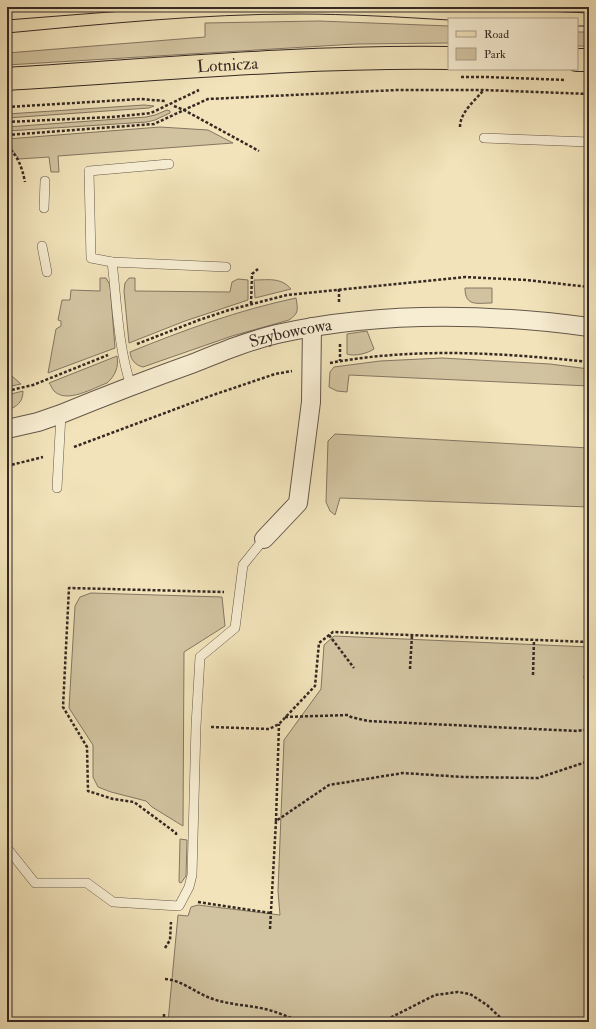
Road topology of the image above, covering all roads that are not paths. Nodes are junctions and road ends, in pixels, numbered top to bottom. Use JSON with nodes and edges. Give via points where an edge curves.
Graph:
{"nodes":[{"id":1,"x":589,"y":60,"type":"edge"},
{"id":2,"x":448,"y":68,"type":"edge"},
{"id":3,"x":578,"y":68,"type":"edge"},
{"id":4,"x":7,"y":79,"type":"edge"},
{"id":5,"x":484,"y":138,"type":"dead end"},
{"id":6,"x":589,"y":142,"type":"edge"},
{"id":7,"x":169,"y":164,"type":"dead end"},
{"id":8,"x":45,"y":181,"type":"dead end"},
{"id":9,"x":44,"y":208,"type":"dead end"},
{"id":10,"x":42,"y":246,"type":"dead end"},
{"id":11,"x":112,"y":262,"type":"junction"},
{"id":12,"x":226,"y":267,"type":"dead end"},
{"id":13,"x":47,"y":272,"type":"dead end"},
{"id":14,"x":312,"y":327,"type":"junction"},
{"id":15,"x":589,"y":327,"type":"edge"},
{"id":16,"x":131,"y":386,"type":"junction"},
{"id":17,"x":61,"y":414,"type":"junction"},
{"id":18,"x":7,"y":429,"type":"edge"},
{"id":19,"x":57,"y":488,"type":"dead end"},
{"id":20,"x":264,"y":539,"type":"joint"},
{"id":21,"x":7,"y":848,"type":"edge"}],
"edges":[{"from":1,"to":3,"type":"main road"},
{"from":2,"to":4,"type":"main road","name":"Lotnicza","via":[[354,59]]},
{"from":5,"to":6,"type":"lane"},
{"from":7,"to":11,"type":"lane","via":[[89,171],[91,258]]},
{"from":8,"to":9,"type":"lane"},
{"from":10,"to":13,"type":"lane"},
{"from":11,"to":12,"type":"lane"},
{"from":11,"to":16,"type":"lane","via":[[122,350]]},
{"from":14,"to":15,"type":"street","name":"Szybowcowa","via":[[380,318],[461,316],[520,319]]},
{"from":14,"to":16,"type":"street","name":"Szybowcowa","via":[[275,334]]},
{"from":14,"to":20,"type":"street","via":[[312,402],[298,503]]},
{"from":16,"to":17,"type":"street","name":"Szybowcowa"},
{"from":17,"to":18,"type":"street","name":"Szybowcowa"},
{"from":17,"to":19,"type":"lane"},
{"from":20,"to":21,"type":"lane","via":[[243,564],[236,628],[200,657],[192,875],[178,906],[114,902],[87,884],[34,883]]}]}
